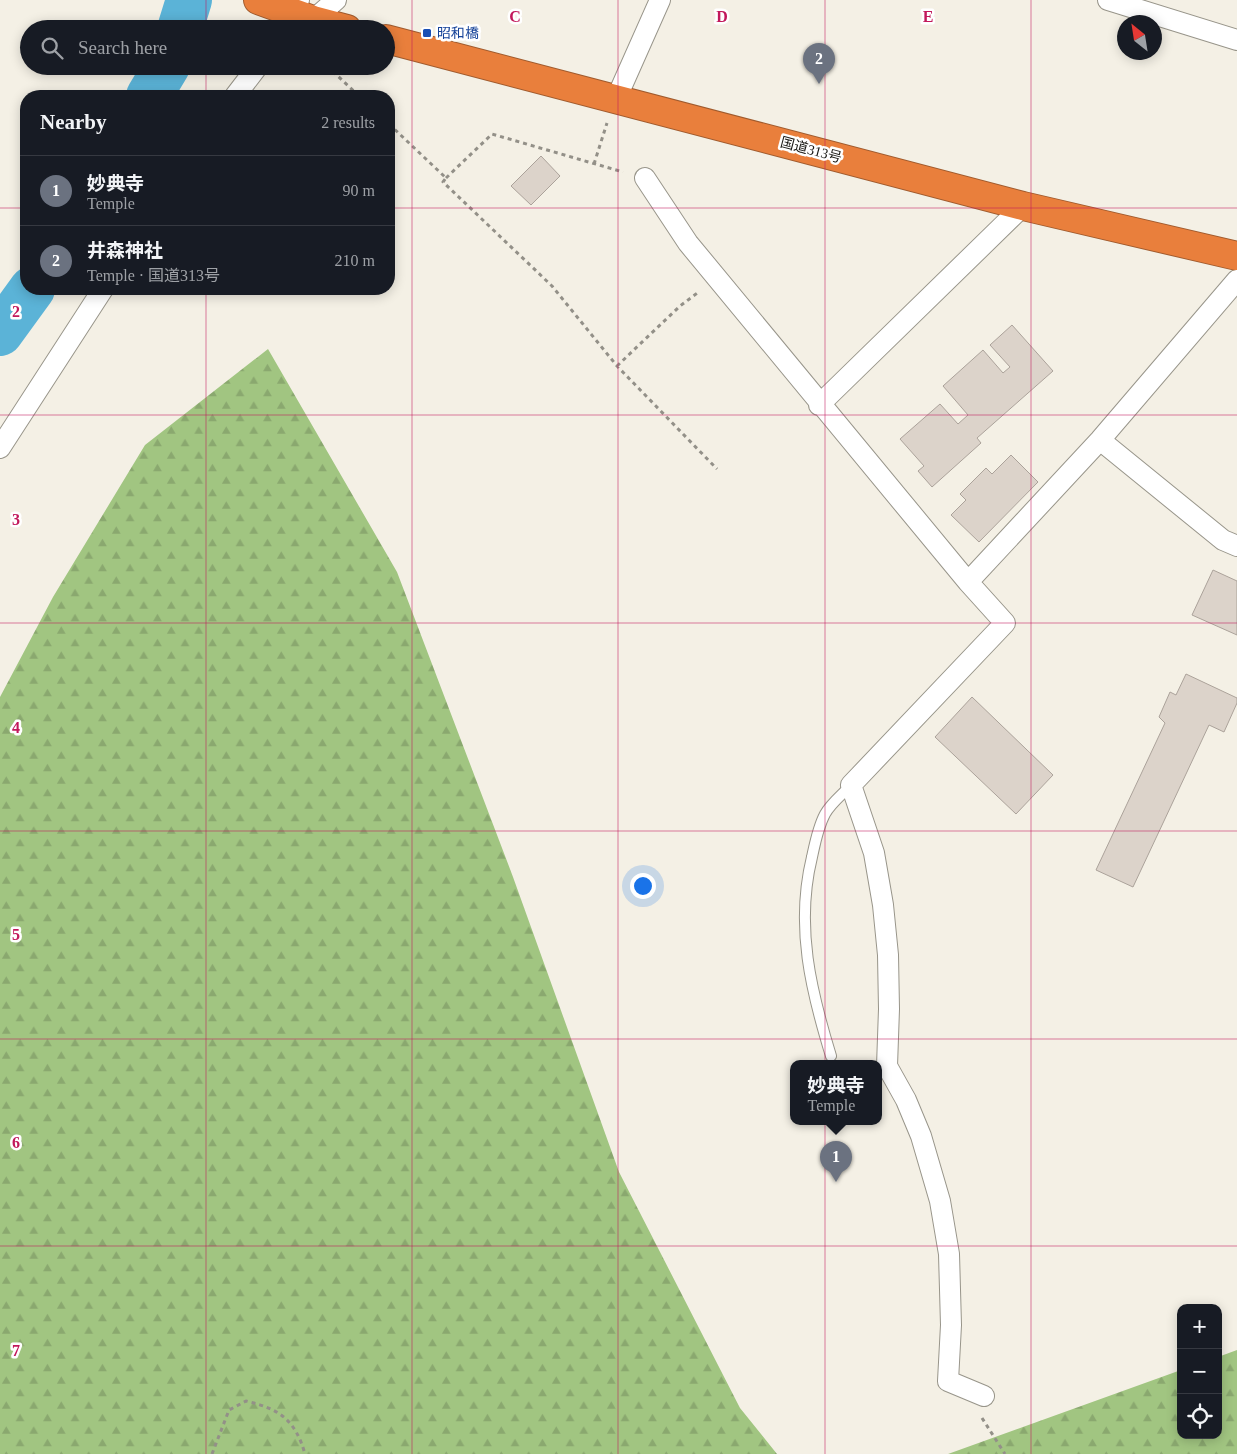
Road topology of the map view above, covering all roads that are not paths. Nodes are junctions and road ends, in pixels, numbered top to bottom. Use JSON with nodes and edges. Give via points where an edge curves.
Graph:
{"nodes":[{"id":1,"x":259,"y":0,"type":"edge"},
{"id":2,"x":336,"y":0,"type":"edge"},
{"id":3,"x":660,"y":0,"type":"edge"},
{"id":4,"x":1108,"y":0,"type":"edge"},
{"id":5,"x":297,"y":15,"type":"edge"},
{"id":6,"x":315,"y":20,"type":"edge"},
{"id":7,"x":1237,"y":40,"type":"edge"},
{"id":8,"x":395,"y":41,"type":"edge"},
{"id":9,"x":251,"y":75,"type":"edge"},
{"id":10,"x":240,"y":90,"type":"edge"},
{"id":11,"x":616,"y":99,"type":"junction"},
{"id":12,"x":645,"y":178,"type":"road end"},
{"id":13,"x":1023,"y":206,"type":"junction"},
{"id":14,"x":1237,"y":256,"type":"edge"},
{"id":15,"x":1237,"y":280,"type":"edge"},
{"id":16,"x":99,"y":295,"type":"edge"},
{"id":17,"x":819,"y":405,"type":"junction"},
{"id":18,"x":1100,"y":440,"type":"junction"},
{"id":19,"x":0,"y":448,"type":"edge"},
{"id":20,"x":1237,"y":546,"type":"edge"},
{"id":21,"x":968,"y":582,"type":"junction"},
{"id":22,"x":851,"y":785,"type":"junction"},
{"id":23,"x":830,"y":1056,"type":"dead end"},
{"id":24,"x":984,"y":1396,"type":"road end"}],
"edges":[{"from":1,"to":5,"type":"highway"},
{"from":2,"to":5,"type":"street"},
{"from":3,"to":11,"type":"street"},
{"from":4,"to":7,"type":"street"},
{"from":5,"to":6,"type":"highway"},
{"from":8,"to":11,"type":"highway","name":"国道313号"},
{"from":9,"to":10,"type":"street"},
{"from":11,"to":13,"type":"highway","name":"国道313号"},
{"from":12,"to":17,"type":"street","via":[[688,243]]},
{"from":13,"to":14,"type":"highway","name":"国道313号"},
{"from":13,"to":17,"type":"street"},
{"from":15,"to":18,"type":"street"},
{"from":16,"to":19,"type":"street"},
{"from":17,"to":21,"type":"street"},
{"from":18,"to":20,"type":"street","via":[[1223,540]]},
{"from":18,"to":21,"type":"street"},
{"from":21,"to":22,"type":"street","via":[[1005,623]]},
{"from":22,"to":23,"type":"lane","via":[[826,812],[816,839],[807,877],[803,920],[807,963]]},
{"from":22,"to":24,"type":"street","via":[[874,853],[883,905],[888,955],[887,1066],[921,1136],[940,1201],[949,1254],[951,1325],[948,1380]]}]}
